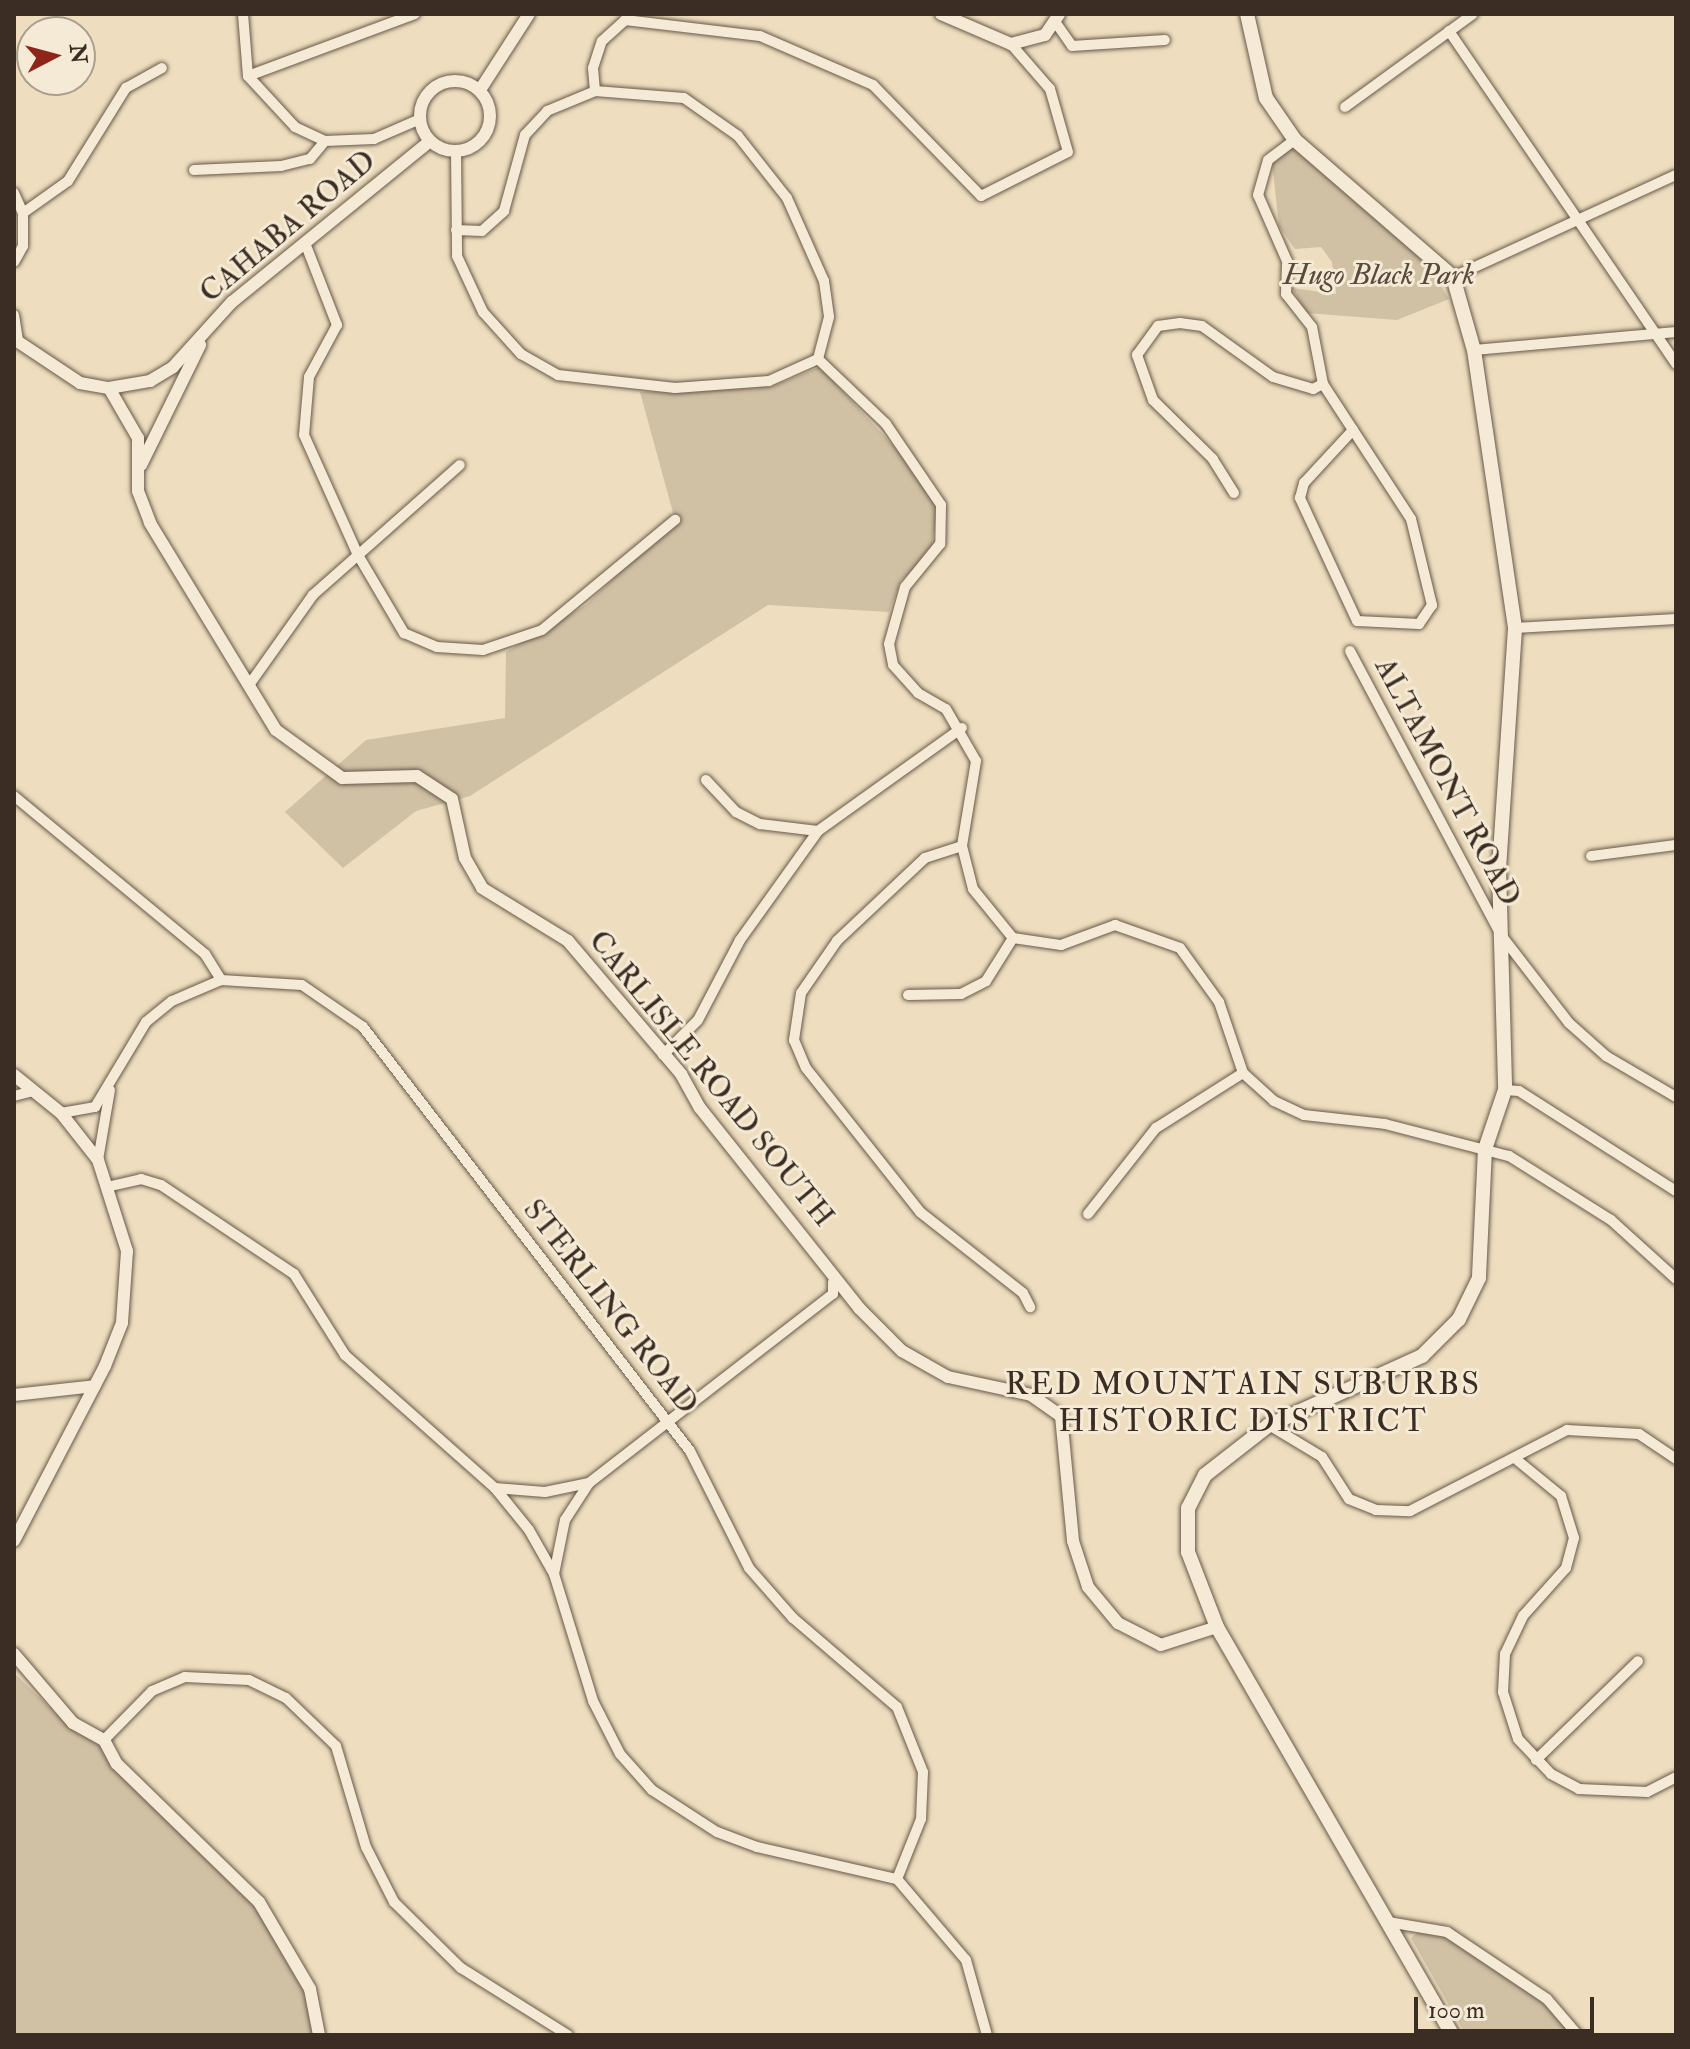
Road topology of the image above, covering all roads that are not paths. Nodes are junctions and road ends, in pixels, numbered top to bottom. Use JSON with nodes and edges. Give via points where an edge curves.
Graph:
{"nodes":[{"id":1,"x":243,"y":14,"type":"edge"},
{"id":2,"x":415,"y":14,"type":"edge"},
{"id":3,"x":529,"y":14,"type":"edge"},
{"id":4,"x":941,"y":14,"type":"edge"},
{"id":5,"x":1247,"y":14,"type":"edge"},
{"id":6,"x":1473,"y":14,"type":"edge"},
{"id":7,"x":956,"y":18,"type":"edge"},
{"id":8,"x":1058,"y":19,"type":"edge"},
{"id":9,"x":1449,"y":31,"type":"junction"},
{"id":10,"x":1165,"y":40,"type":"dead end"},
{"id":11,"x":1011,"y":44,"type":"junction"},
{"id":12,"x":162,"y":68,"type":"dead end"},
{"id":13,"x":248,"y":76,"type":"junction"},
{"id":14,"x":480,"y":90,"type":"junction"},
{"id":15,"x":595,"y":91,"type":"junction"},
{"id":16,"x":1345,"y":107,"type":"dead end"},
{"id":17,"x":420,"y":119,"type":"junction"},
{"id":18,"x":1295,"y":140,"type":"junction"},
{"id":19,"x":325,"y":141,"type":"junction"},
{"id":20,"x":430,"y":141,"type":"junction"},
{"id":21,"x":456,"y":152,"type":"junction"},
{"id":22,"x":194,"y":170,"type":"dead end"},
{"id":23,"x":1676,"y":175,"type":"edge"},
{"id":24,"x":14,"y":193,"type":"edge"},
{"id":25,"x":23,"y":213,"type":"junction"},
{"id":26,"x":1580,"y":223,"type":"junction"},
{"id":27,"x":456,"y":230,"type":"junction"},
{"id":28,"x":307,"y":248,"type":"junction"},
{"id":29,"x":14,"y":262,"type":"edge"},
{"id":30,"x":1453,"y":277,"type":"junction"},
{"id":31,"x":14,"y":315,"type":"edge"},
{"id":32,"x":208,"y":327,"type":"junction"},
{"id":33,"x":1654,"y":331,"type":"junction"},
{"id":34,"x":1676,"y":332,"type":"edge"},
{"id":35,"x":16,"y":340,"type":"edge"},
{"id":36,"x":1474,"y":350,"type":"junction"},
{"id":37,"x":818,"y":359,"type":"junction"},
{"id":38,"x":1676,"y":364,"type":"edge"},
{"id":39,"x":1318,"y":387,"type":"junction"},
{"id":40,"x":109,"y":388,"type":"junction"},
{"id":41,"x":1353,"y":430,"type":"junction"},
{"id":42,"x":460,"y":465,"type":"dead end"},
{"id":43,"x":140,"y":467,"type":"junction"},
{"id":44,"x":1234,"y":493,"type":"dead end"},
{"id":45,"x":675,"y":520,"type":"dead end"},
{"id":46,"x":358,"y":555,"type":"junction"},
{"id":47,"x":1676,"y":619,"type":"edge"},
{"id":48,"x":1515,"y":628,"type":"junction"},
{"id":49,"x":1350,"y":651,"type":"dead end"},
{"id":50,"x":249,"y":685,"type":"junction"},
{"id":51,"x":962,"y":728,"type":"junction"},
{"id":52,"x":706,"y":780,"type":"dead end"},
{"id":53,"x":14,"y":796,"type":"edge"},
{"id":54,"x":818,"y":831,"type":"junction"},
{"id":55,"x":1676,"y":845,"type":"edge"},
{"id":56,"x":962,"y":846,"type":"junction"},
{"id":57,"x":1591,"y":856,"type":"dead end"},
{"id":58,"x":1501,"y":935,"type":"junction"},
{"id":59,"x":1013,"y":938,"type":"junction"},
{"id":60,"x":221,"y":980,"type":"junction"},
{"id":61,"x":908,"y":995,"type":"dead end"},
{"id":62,"x":663,"y":1055,"type":"junction"},
{"id":63,"x":1243,"y":1073,"type":"junction"},
{"id":64,"x":14,"y":1075,"type":"edge"},
{"id":65,"x":113,"y":1076,"type":"junction"},
{"id":66,"x":1505,"y":1090,"type":"junction"},
{"id":67,"x":33,"y":1091,"type":"junction"},
{"id":68,"x":14,"y":1096,"type":"edge"},
{"id":69,"x":1676,"y":1097,"type":"edge"},
{"id":70,"x":61,"y":1113,"type":"junction"},
{"id":71,"x":1485,"y":1149,"type":"junction"},
{"id":72,"x":98,"y":1160,"type":"junction"},
{"id":73,"x":111,"y":1186,"type":"junction"},
{"id":74,"x":1676,"y":1191,"type":"edge"},
{"id":75,"x":1088,"y":1214,"type":"dead end"},
{"id":76,"x":1676,"y":1279,"type":"edge"},
{"id":77,"x":833,"y":1282,"type":"junction"},
{"id":78,"x":1030,"y":1307,"type":"dead end"},
{"id":79,"x":95,"y":1386,"type":"junction"},
{"id":80,"x":14,"y":1395,"type":"edge"},
{"id":81,"x":670,"y":1423,"type":"junction"},
{"id":82,"x":1269,"y":1425,"type":"junction"},
{"id":83,"x":1676,"y":1459,"type":"edge"},
{"id":84,"x":1517,"y":1460,"type":"junction"},
{"id":85,"x":589,"y":1483,"type":"junction"},
{"id":86,"x":495,"y":1488,"type":"junction"},
{"id":87,"x":14,"y":1541,"type":"edge"},
{"id":88,"x":554,"y":1574,"type":"junction"},
{"id":89,"x":1217,"y":1627,"type":"junction"},
{"id":90,"x":14,"y":1654,"type":"edge"},
{"id":91,"x":1638,"y":1661,"type":"dead end"},
{"id":92,"x":104,"y":1740,"type":"junction"},
{"id":93,"x":1536,"y":1760,"type":"junction"},
{"id":94,"x":1676,"y":1777,"type":"edge"},
{"id":95,"x":897,"y":1879,"type":"junction"},
{"id":96,"x":1388,"y":1922,"type":"junction"},
{"id":97,"x":319,"y":2035,"type":"edge"},
{"id":98,"x":568,"y":2035,"type":"edge"},
{"id":99,"x":987,"y":2035,"type":"edge"},
{"id":100,"x":1453,"y":2035,"type":"edge"},
{"id":101,"x":1578,"y":2035,"type":"edge"}],
"edges":[{"from":1,"to":13,"type":"street"},
{"from":2,"to":13,"type":"street","via":[[345,45]]},
{"from":3,"to":14,"type":"street"},
{"from":4,"to":7,"type":"street"},
{"from":5,"to":18,"type":"main road","via":[[1266,98]]},
{"from":6,"to":9,"type":"street"},
{"from":7,"to":11,"type":"street"},
{"from":8,"to":10,"type":"street","via":[[1072,46]]},
{"from":8,"to":11,"type":"street","via":[[1045,35]]},
{"from":9,"to":16,"type":"street"},
{"from":9,"to":26,"type":"street"},
{"from":11,"to":15,"type":"street","via":[[1050,89],[1068,152],[981,196],[873,85],[760,36],[625,20],[602,41]]},
{"from":12,"to":25,"type":"street","via":[[126,88],[68,181]]},
{"from":13,"to":19,"type":"street","via":[[265,102]]},
{"from":14,"to":17,"type":"street","via":[[462,81],[439,84],[426,95]]},
{"from":14,"to":21,"type":"street","via":[[490,109],[487,132]]},
{"from":15,"to":27,"type":"street","via":[[547,111],[525,135],[504,211],[482,231]]},
{"from":15,"to":37,"type":"street","via":[[684,98],[767,166],[824,281],[829,317]]},
{"from":17,"to":19,"type":"street","via":[[374,139]]},
{"from":17,"to":20,"type":"street"},
{"from":18,"to":30,"type":"main road"},
{"from":18,"to":39,"type":"street","via":[[1268,160],[1258,195],[1263,219],[1287,261],[1286,294],[1312,327]]},
{"from":19,"to":22,"type":"street","via":[[310,159],[281,166]]},
{"from":20,"to":21,"type":"street"},
{"from":20,"to":28,"type":"street","name":"CAHABA ROAD"},
{"from":21,"to":27,"type":"street"},
{"from":23,"to":26,"type":"street"},
{"from":24,"to":25,"type":"street"},
{"from":25,"to":29,"type":"street","via":[[23,246]]},
{"from":26,"to":30,"type":"street"},
{"from":26,"to":33,"type":"street"},
{"from":27,"to":37,"type":"street","via":[[457,256],[483,312],[521,354],[558,375],[675,388],[769,381]]},
{"from":28,"to":32,"type":"street","name":"CAHABA ROAD"},
{"from":28,"to":46,"type":"street","via":[[337,325],[309,377],[304,435]]},
{"from":30,"to":36,"type":"main road"},
{"from":31,"to":35,"type":"street"},
{"from":32,"to":40,"type":"street","name":"CAHABA ROAD","via":[[173,367],[150,381]]},
{"from":32,"to":43,"type":"street"},
{"from":33,"to":34,"type":"street"},
{"from":33,"to":36,"type":"street"},
{"from":33,"to":38,"type":"street"},
{"from":35,"to":40,"type":"street","name":"CAHABA ROAD","via":[[80,383]]},
{"from":36,"to":48,"type":"main road"},
{"from":37,"to":51,"type":"street","via":[[886,424],[941,505],[940,544],[905,587],[889,644],[893,665]]},
{"from":39,"to":41,"type":"street"},
{"from":39,"to":44,"type":"street","via":[[1273,377],[1202,326],[1158,326],[1142,343],[1137,355],[1153,400],[1213,459]]},
{"from":40,"to":43,"type":"street","name":"CARLISLE ROAD SOUTH","via":[[135,429]]},
{"from":41,"to":41,"type":"street","via":[[1384,469],[1415,532],[1432,605],[1419,624],[1357,621],[1300,498],[1304,483]]},
{"from":42,"to":46,"type":"street"},
{"from":43,"to":50,"type":"street","name":"CARLISLE ROAD SOUTH","via":[[138,491],[150,523]]},
{"from":45,"to":46,"type":"street","via":[[572,610],[542,630],[483,650],[437,647],[404,633]]},
{"from":46,"to":50,"type":"street","via":[[299,611]]},
{"from":47,"to":48,"type":"street"},
{"from":48,"to":58,"type":"main road"},
{"from":49,"to":58,"type":"street","name":"ALTAMONT ROAD"},
{"from":50,"to":62,"type":"street","name":"CARLISLE ROAD SOUTH","via":[[276,730],[319,766],[342,778],[417,776],[452,799],[465,858],[482,888],[568,941]]},
{"from":51,"to":54,"type":"street"},
{"from":51,"to":56,"type":"street","via":[[976,761]]},
{"from":52,"to":54,"type":"street","via":[[736,812],[760,824]]},
{"from":53,"to":60,"type":"street","via":[[205,954]]},
{"from":54,"to":62,"type":"street","via":[[740,940],[698,1020]]},
{"from":55,"to":57,"type":"street"},
{"from":56,"to":59,"type":"street","via":[[973,889]]},
{"from":56,"to":78,"type":"street","via":[[925,858],[837,941],[801,993],[794,1040],[806,1068],[920,1212],[1023,1293]]},
{"from":58,"to":66,"type":"main road"},
{"from":58,"to":69,"type":"street","name":"ALTAMONT ROAD","via":[[1569,1023],[1606,1056]]},
{"from":59,"to":61,"type":"street","via":[[986,981],[961,994]]},
{"from":59,"to":63,"type":"street","via":[[1061,945],[1115,925],[1180,948],[1219,1002]]},
{"from":60,"to":65,"type":"street","name":"STERLING ROAD","via":[[172,1001],[146,1022]]},
{"from":60,"to":81,"type":"street","name":"STERLING ROAD","via":[[302,985],[363,1027]]},
{"from":62,"to":77,"type":"street","name":"CARLISLE ROAD SOUTH"},
{"from":63,"to":71,"type":"street","via":[[1274,1101],[1304,1115],[1385,1124]]},
{"from":63,"to":75,"type":"street","via":[[1156,1128]]},
{"from":64,"to":67,"type":"street"},
{"from":65,"to":70,"type":"street","name":"STERLING ROAD","via":[[95,1107]]},
{"from":65,"to":72,"type":"street","name":"STERLING ROAD"},
{"from":66,"to":71,"type":"main road"},
{"from":66,"to":74,"type":"street","via":[[1519,1091]]},
{"from":67,"to":68,"type":"street"},
{"from":67,"to":70,"type":"street"},
{"from":70,"to":72,"type":"street"},
{"from":71,"to":76,"type":"street","via":[[1509,1156],[1611,1220]]},
{"from":71,"to":82,"type":"main road","via":[[1485,1242],[1479,1278],[1459,1319],[1422,1356]]},
{"from":72,"to":73,"type":"street"},
{"from":73,"to":79,"type":"street","via":[[127,1251],[126,1289],[122,1323]]},
{"from":73,"to":86,"type":"street","via":[[141,1179],[161,1185],[294,1274],[345,1355]]},
{"from":77,"to":81,"type":"street","via":[[833,1294]]},
{"from":77,"to":89,"type":"street","name":"CARLISLE ROAD SOUTH","via":[[902,1351],[948,1377],[1031,1395],[1061,1416],[1073,1541],[1088,1587],[1118,1623],[1161,1645]]},
{"from":79,"to":80,"type":"street"},
{"from":79,"to":87,"type":"street"},
{"from":81,"to":85,"type":"street"},
{"from":81,"to":95,"type":"street","name":"STERLING ROAD","via":[[749,1568],[793,1618],[879,1686],[913,1736],[923,1772],[921,1819]]},
{"from":82,"to":84,"type":"street","via":[[1322,1457],[1349,1499],[1376,1510],[1410,1511]]},
{"from":82,"to":89,"type":"main road","via":[[1205,1475],[1188,1508],[1193,1573]]},
{"from":83,"to":84,"type":"street","via":[[1639,1434],[1590,1427],[1540,1442]]},
{"from":84,"to":93,"type":"street","via":[[1561,1496],[1574,1538],[1566,1568],[1523,1616],[1505,1654],[1507,1714]]},
{"from":85,"to":86,"type":"street","via":[[545,1492]]},
{"from":85,"to":88,"type":"street","via":[[565,1520]]},
{"from":86,"to":88,"type":"street"},
{"from":88,"to":95,"type":"street","via":[[593,1701],[620,1754],[652,1790],[717,1832],[757,1847]]},
{"from":89,"to":96,"type":"main road"},
{"from":90,"to":92,"type":"street","via":[[73,1723]]},
{"from":91,"to":93,"type":"street"},
{"from":92,"to":97,"type":"street","via":[[117,1764],[280,1927],[310,1989]]},
{"from":92,"to":98,"type":"street","via":[[152,1691],[185,1677],[249,1680],[286,1698],[336,1746],[366,1847],[394,1902],[461,1968]]},
{"from":93,"to":94,"type":"street","via":[[1579,1789],[1608,1795],[1647,1792]]},
{"from":95,"to":99,"type":"street","via":[[966,1960]]},
{"from":96,"to":100,"type":"main road"},
{"from":96,"to":101,"type":"street","via":[[1447,1932],[1547,1999]]}]}
